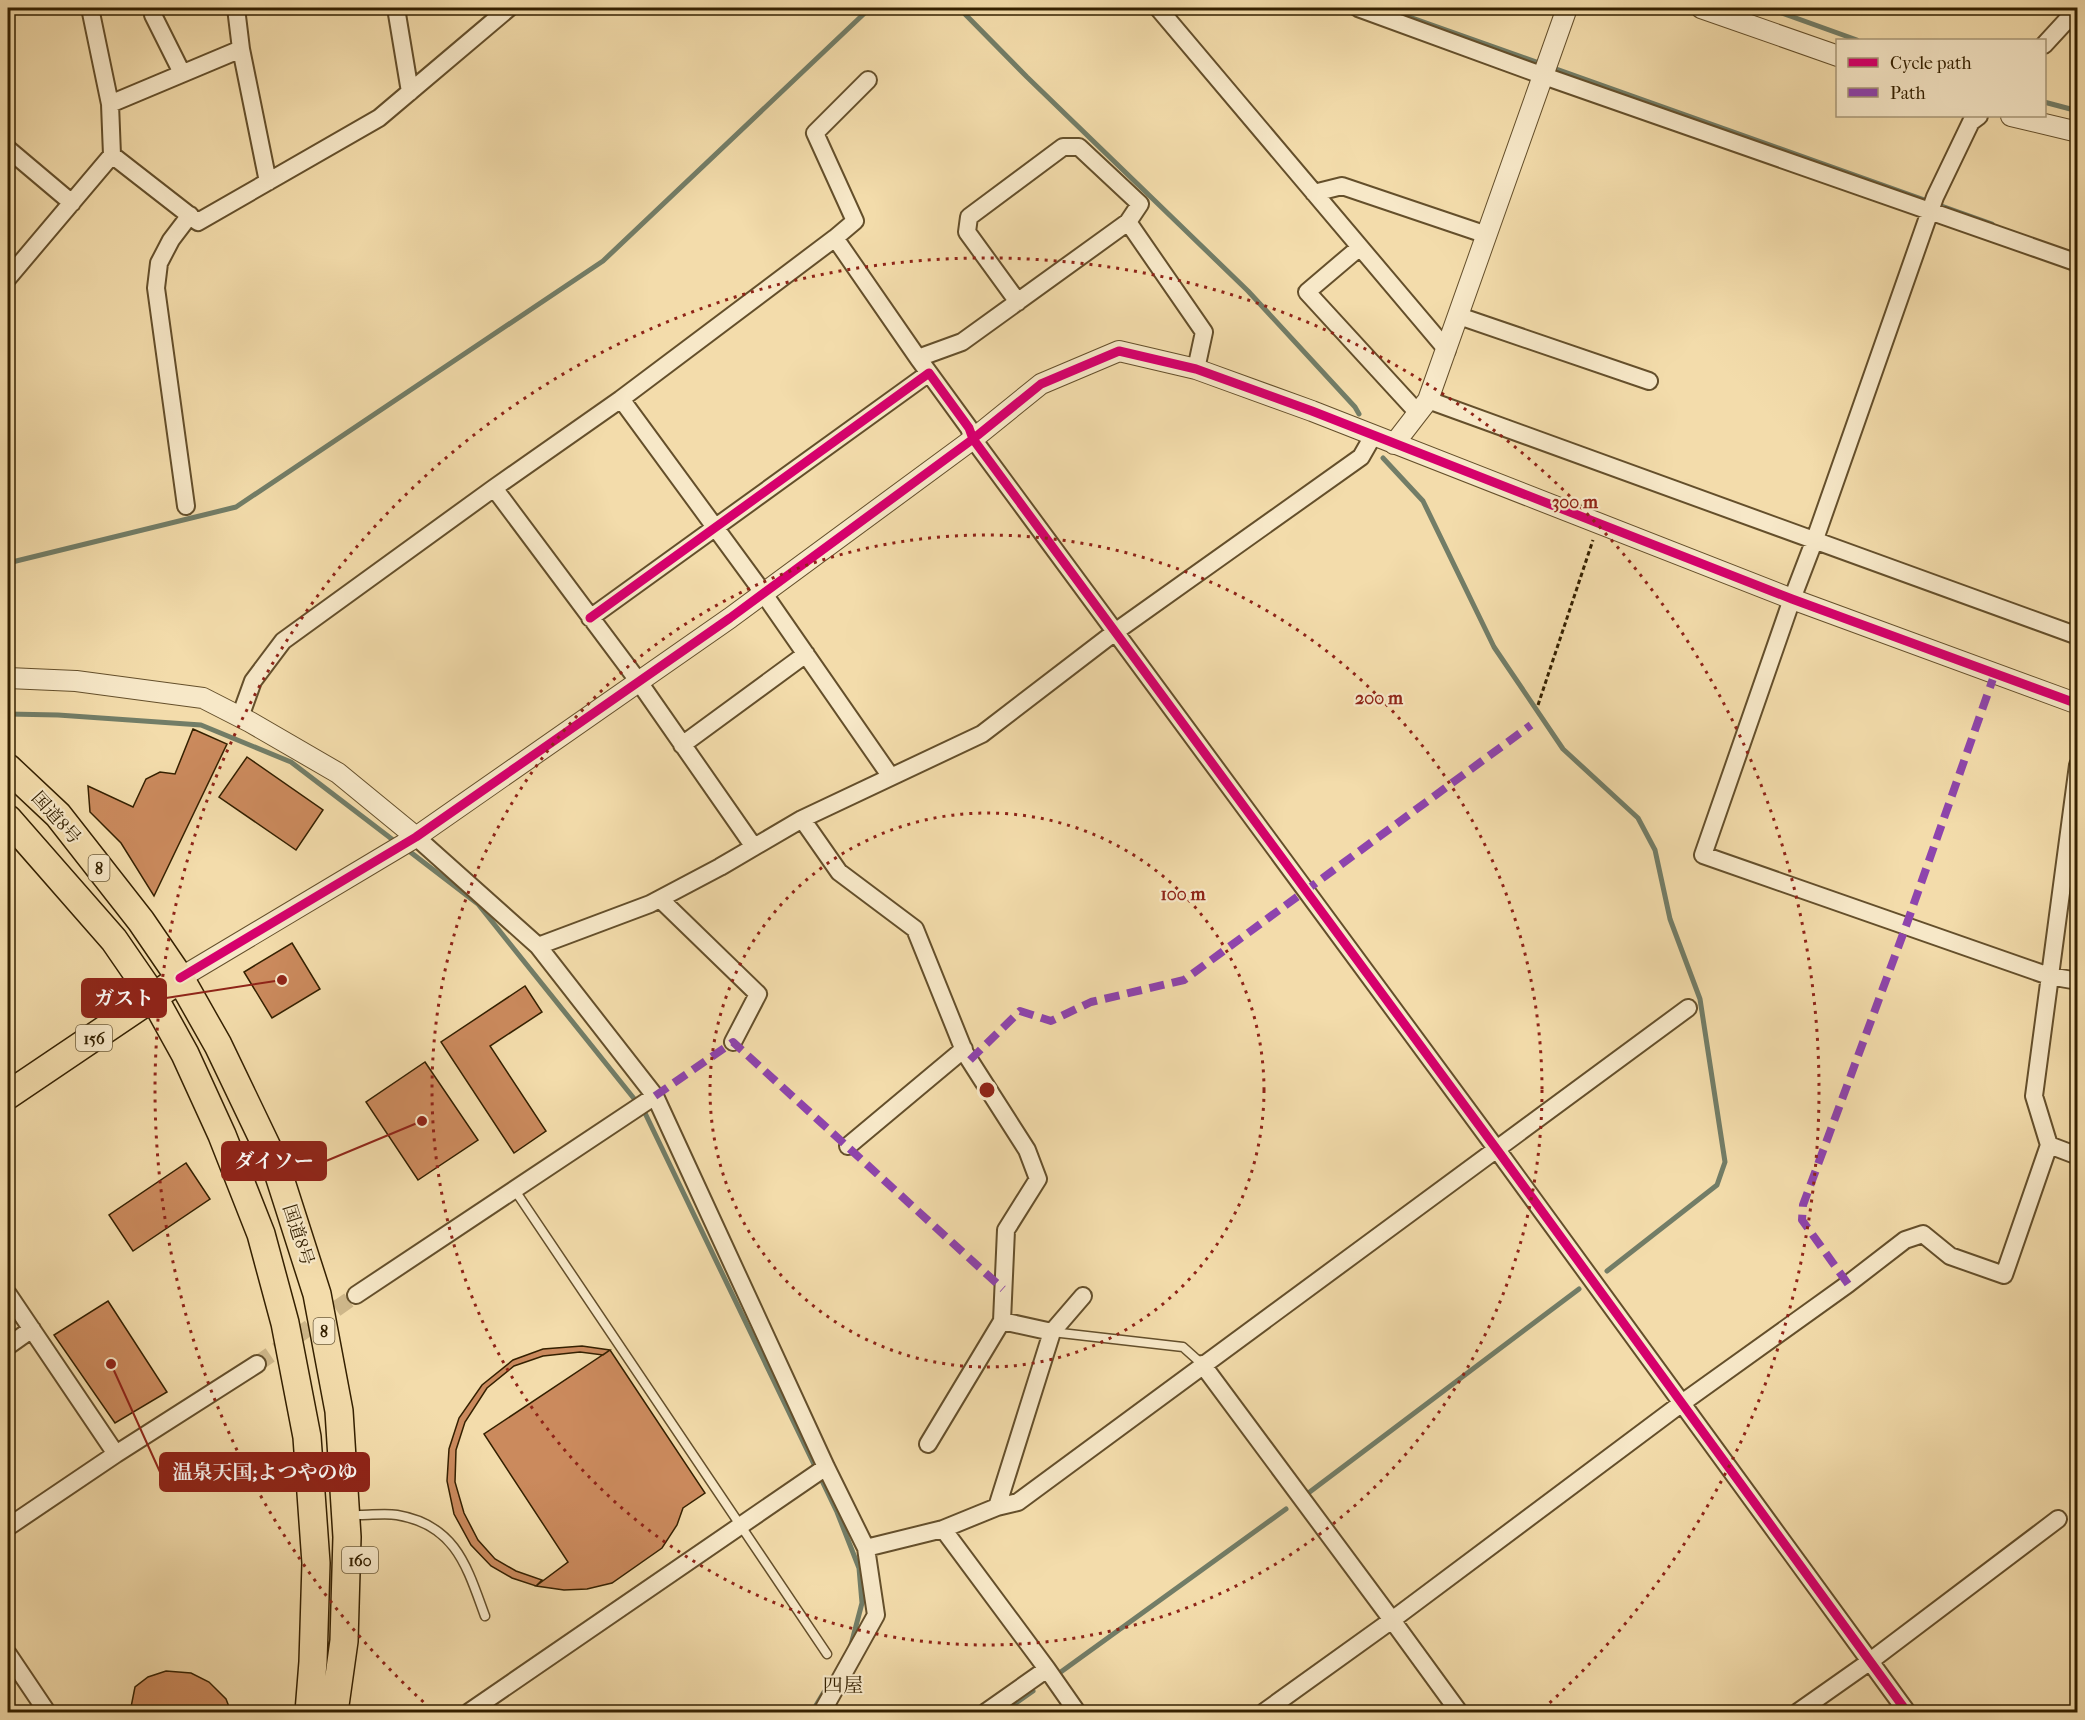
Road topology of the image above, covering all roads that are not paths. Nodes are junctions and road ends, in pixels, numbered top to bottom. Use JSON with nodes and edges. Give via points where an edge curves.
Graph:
{"nodes":[{"id":1,"x":90,"y":8,"type":"edge"},
{"id":2,"x":236,"y":8,"type":"edge"},
{"id":3,"x":396,"y":8,"type":"edge"},
{"id":4,"x":1158,"y":8,"type":"edge"},
{"id":5,"x":1358,"y":8,"type":"edge"},
{"id":6,"x":1567,"y":8,"type":"edge"},
{"id":7,"x":1701,"y":8,"type":"edge"},
{"id":8,"x":2078,"y":8,"type":"edge"},
{"id":9,"x":504,"y":10,"type":"edge"},
{"id":10,"x":153,"y":15,"type":"dead end"},
{"id":11,"x":2046,"y":43,"type":"edge"},
{"id":12,"x":241,"y":49,"type":"junction"},
{"id":13,"x":1836,"y":55,"type":"edge"},
{"id":14,"x":1547,"y":68,"type":"junction"},
{"id":15,"x":182,"y":73,"type":"junction"},
{"id":16,"x":868,"y":80,"type":"dead end"},
{"id":17,"x":410,"y":92,"type":"junction"},
{"id":18,"x":110,"y":104,"type":"junction"},
{"id":19,"x":1978,"y":117,"type":"edge"},
{"id":20,"x":2015,"y":117,"type":"edge"},
{"id":21,"x":2078,"y":132,"type":"edge"},
{"id":22,"x":8,"y":148,"type":"edge"},
{"id":23,"x":112,"y":155,"type":"junction"},
{"id":24,"x":268,"y":182,"type":"junction"},
{"id":25,"x":1314,"y":193,"type":"junction"},
{"id":26,"x":72,"y":203,"type":"junction"},
{"id":27,"x":1933,"y":204,"type":"junction"},
{"id":28,"x":190,"y":215,"type":"junction"},
{"id":29,"x":1128,"y":222,"type":"junction"},
{"id":30,"x":1488,"y":235,"type":"junction"},
{"id":31,"x":835,"y":238,"type":"junction"},
{"id":32,"x":1360,"y":247,"type":"junction"},
{"id":33,"x":2078,"y":263,"type":"edge"},
{"id":34,"x":8,"y":278,"type":"edge"},
{"id":35,"x":1017,"y":302,"type":"junction"},
{"id":36,"x":1459,"y":316,"type":"junction"},
{"id":37,"x":1447,"y":350,"type":"junction"},
{"id":38,"x":918,"y":358,"type":"junction"},
{"id":39,"x":1196,"y":369,"type":"junction"},
{"id":40,"x":930,"y":373,"type":"junction"},
{"id":41,"x":1649,"y":381,"type":"dead end"},
{"id":42,"x":621,"y":399,"type":"junction"},
{"id":43,"x":1423,"y":407,"type":"junction"},
{"id":44,"x":1373,"y":436,"type":"junction"},
{"id":45,"x":973,"y":439,"type":"junction"},
{"id":46,"x":1394,"y":444,"type":"junction"},
{"id":47,"x":494,"y":488,"type":"junction"},
{"id":48,"x":186,"y":506,"type":"dead end"},
{"id":49,"x":714,"y":528,"type":"junction"},
{"id":50,"x":1815,"y":539,"type":"junction"},
{"id":51,"x":764,"y":594,"type":"junction"},
{"id":52,"x":1792,"y":598,"type":"junction"},
{"id":53,"x":590,"y":618,"type":"junction"},
{"id":54,"x":1115,"y":632,"type":"junction"},
{"id":55,"x":2078,"y":636,"type":"edge"},
{"id":56,"x":806,"y":654,"type":"junction"},
{"id":57,"x":8,"y":678,"type":"edge"},
{"id":58,"x":639,"y":682,"type":"junction"},
{"id":59,"x":2078,"y":704,"type":"edge"},
{"id":60,"x":240,"y":717,"type":"junction"},
{"id":61,"x":682,"y":745,"type":"junction"},
{"id":62,"x":2078,"y":765,"type":"edge"},
{"id":63,"x":8,"y":768,"type":"edge"},
{"id":64,"x":891,"y":777,"type":"junction"},
{"id":65,"x":2075,"y":797,"type":"edge"},
{"id":66,"x":8,"y":819,"type":"edge"},
{"id":67,"x":802,"y":819,"type":"junction"},
{"id":68,"x":414,"y":838,"type":"junction"},
{"id":69,"x":754,"y":847,"type":"junction"},
{"id":70,"x":660,"y":899,"type":"junction"},
{"id":71,"x":538,"y":946,"type":"junction"},
{"id":72,"x":2049,"y":976,"type":"junction"},
{"id":73,"x":180,"y":978,"type":"junction"},
{"id":74,"x":2078,"y":981,"type":"edge"},
{"id":75,"x":154,"y":998,"type":"junction"},
{"id":76,"x":1688,"y":1008,"type":"dead end"},
{"id":77,"x":733,"y":1042,"type":"dead end"},
{"id":78,"x":964,"y":1049,"type":"junction"},
{"id":79,"x":8,"y":1095,"type":"edge"},
{"id":80,"x":655,"y":1096,"type":"junction"},
{"id":81,"x":2049,"y":1145,"type":"junction"},
{"id":82,"x":848,"y":1146,"type":"dead end"},
{"id":83,"x":1498,"y":1150,"type":"junction"},
{"id":84,"x":2078,"y":1156,"type":"edge"},
{"id":85,"x":514,"y":1189,"type":"junction"},
{"id":86,"x":8,"y":1294,"type":"edge"},
{"id":87,"x":356,"y":1295,"type":"tunnel mouth"},
{"id":88,"x":1083,"y":1296,"type":"dead end"},
{"id":89,"x":1002,"y":1321,"type":"junction"},
{"id":90,"x":32,"y":1329,"type":"junction"},
{"id":91,"x":1052,"y":1332,"type":"junction"},
{"id":92,"x":8,"y":1346,"type":"edge"},
{"id":93,"x":257,"y":1364,"type":"tunnel mouth"},
{"id":94,"x":1202,"y":1364,"type":"junction"},
{"id":95,"x":1682,"y":1403,"type":"junction"},
{"id":96,"x":339,"y":1411,"type":"junction"},
{"id":97,"x":928,"y":1444,"type":"dead end"},
{"id":98,"x":116,"y":1454,"type":"junction"},
{"id":99,"x":826,"y":1468,"type":"junction"},
{"id":100,"x":997,"y":1507,"type":"junction"},
{"id":101,"x":360,"y":1515,"type":"junction"},
{"id":102,"x":2058,"y":1519,"type":"dead end"},
{"id":103,"x":741,"y":1526,"type":"junction"},
{"id":104,"x":8,"y":1527,"type":"edge"},
{"id":105,"x":943,"y":1529,"type":"junction"},
{"id":106,"x":866,"y":1548,"type":"junction"},
{"id":107,"x":485,"y":1616,"type":"dead end"},
{"id":108,"x":1392,"y":1620,"type":"junction"},
{"id":109,"x":8,"y":1654,"type":"edge"},
{"id":110,"x":827,"y":1654,"type":"dead end"},
{"id":111,"x":1869,"y":1662,"type":"junction"},
{"id":112,"x":1047,"y":1669,"type":"junction"},
{"id":113,"x":47,"y":1713,"type":"edge"},
{"id":114,"x":309,"y":1713,"type":"edge"},
{"id":115,"x":334,"y":1713,"type":"edge"},
{"id":116,"x":353,"y":1713,"type":"edge"},
{"id":117,"x":469,"y":1713,"type":"edge"},
{"id":118,"x":822,"y":1713,"type":"edge"},
{"id":119,"x":986,"y":1713,"type":"edge"},
{"id":120,"x":1077,"y":1713,"type":"edge"},
{"id":121,"x":1264,"y":1713,"type":"edge"},
{"id":122,"x":1459,"y":1713,"type":"edge"},
{"id":123,"x":1798,"y":1713,"type":"edge"},
{"id":124,"x":1907,"y":1713,"type":"edge"}],
"edges":[{"from":1,"to":18,"type":"street"},
{"from":2,"to":12,"type":"street"},
{"from":3,"to":17,"type":"street"},
{"from":4,"to":25,"type":"street"},
{"from":5,"to":14,"type":"street"},
{"from":6,"to":14,"type":"street"},
{"from":7,"to":13,"type":"street"},
{"from":8,"to":11,"type":"street"},
{"from":9,"to":17,"type":"street"},
{"from":10,"to":15,"type":"street"},
{"from":12,"to":15,"type":"street"},
{"from":12,"to":24,"type":"street"},
{"from":14,"to":27,"type":"street"},
{"from":14,"to":30,"type":"street"},
{"from":15,"to":18,"type":"street"},
{"from":16,"to":31,"type":"street","via":[[816,133],[855,221]]},
{"from":17,"to":24,"type":"street","via":[[379,118]]},
{"from":18,"to":23,"type":"street"},
{"from":19,"to":27,"type":"street","via":[[1971,122]]},
{"from":20,"to":21,"type":"street"},
{"from":22,"to":26,"type":"street"},
{"from":23,"to":26,"type":"street"},
{"from":23,"to":28,"type":"street"},
{"from":24,"to":28,"type":"street","via":[[198,222]]},
{"from":25,"to":30,"type":"street","via":[[1342,186]]},
{"from":25,"to":32,"type":"street"},
{"from":26,"to":34,"type":"street"},
{"from":27,"to":33,"type":"street"},
{"from":27,"to":50,"type":"street"},
{"from":28,"to":48,"type":"street","via":[[159,263],[156,288]]},
{"from":29,"to":35,"type":"street"},
{"from":29,"to":35,"type":"street","via":[[1140,204],[1079,147],[1063,147],[969,216],[967,232]]},
{"from":29,"to":39,"type":"street","via":[[1204,332]]},
{"from":30,"to":36,"type":"street"},
{"from":31,"to":38,"type":"street"},
{"from":31,"to":42,"type":"street"},
{"from":32,"to":37,"type":"street"},
{"from":32,"to":43,"type":"street","via":[[1307,292]]},
{"from":35,"to":38,"type":"street","via":[[962,342]]},
{"from":36,"to":37,"type":"street"},
{"from":36,"to":41,"type":"street"},
{"from":37,"to":43,"type":"street"},
{"from":38,"to":40,"type":"street"},
{"from":39,"to":44,"type":"street"},
{"from":39,"to":45,"type":"street","via":[[1119,351],[1041,384]]},
{"from":40,"to":45,"type":"street"},
{"from":40,"to":49,"type":"street"},
{"from":42,"to":47,"type":"street"},
{"from":42,"to":49,"type":"street"},
{"from":43,"to":46,"type":"street"},
{"from":43,"to":50,"type":"street"},
{"from":44,"to":46,"type":"street"},
{"from":44,"to":54,"type":"street","via":[[1361,457]]},
{"from":45,"to":51,"type":"street"},
{"from":45,"to":54,"type":"street"},
{"from":46,"to":52,"type":"street"},
{"from":47,"to":53,"type":"street"},
{"from":47,"to":60,"type":"street","via":[[283,641],[253,681]]},
{"from":49,"to":51,"type":"street"},
{"from":49,"to":53,"type":"street"},
{"from":50,"to":52,"type":"street"},
{"from":50,"to":55,"type":"street"},
{"from":51,"to":56,"type":"street"},
{"from":51,"to":58,"type":"street"},
{"from":52,"to":59,"type":"street"},
{"from":52,"to":72,"type":"street","via":[[1703,855]]},
{"from":53,"to":58,"type":"street"},
{"from":54,"to":64,"type":"street","via":[[982,734]]},
{"from":54,"to":83,"type":"street"},
{"from":56,"to":61,"type":"street"},
{"from":56,"to":64,"type":"street"},
{"from":57,"to":60,"type":"street","via":[[76,681],[203,698]]},
{"from":58,"to":61,"type":"street"},
{"from":58,"to":68,"type":"street"},
{"from":60,"to":68,"type":"street","via":[[338,773]]},
{"from":61,"to":69,"type":"street"},
{"from":62,"to":65,"type":"street"},
{"from":63,"to":73,"type":"highway","name":"国道8号","number":"8","via":[[58,815]]},
{"from":64,"to":67,"type":"street"},
{"from":65,"to":72,"type":"street"},
{"from":66,"to":75,"type":"highway","name":"国道8号","number":"8","via":[[114,940]]},
{"from":67,"to":69,"type":"street"},
{"from":67,"to":78,"type":"street","via":[[839,872],[915,929]]},
{"from":68,"to":71,"type":"street"},
{"from":68,"to":73,"type":"street"},
{"from":69,"to":70,"type":"street"},
{"from":70,"to":71,"type":"street"},
{"from":70,"to":77,"type":"street","via":[[758,994]]},
{"from":71,"to":80,"type":"street"},
{"from":72,"to":74,"type":"street"},
{"from":72,"to":81,"type":"street","via":[[2034,1096]]},
{"from":73,"to":75,"type":"highway","number":"156"},
{"from":73,"to":96,"type":"highway","name":"国道8号","number":"8","via":[[218,1045],[276,1166],[317,1294]]},
{"from":75,"to":79,"type":"highway","number":"156"},
{"from":75,"to":114,"type":"highway","name":"国道8号","number":"8","via":[[222,1135],[261,1234],[285,1323],[307,1437],[316,1563]]},
{"from":76,"to":83,"type":"street"},
{"from":78,"to":82,"type":"street"},
{"from":78,"to":89,"type":"street","via":[[1027,1150],[1038,1179],[1006,1230]]},
{"from":80,"to":85,"type":"street"},
{"from":80,"to":99,"type":"street"},
{"from":81,"to":84,"type":"street"},
{"from":81,"to":95,"type":"street","via":[[2004,1275],[1950,1256],[1923,1234],[1905,1240]]},
{"from":83,"to":94,"type":"street"},
{"from":83,"to":95,"type":"street"},
{"from":85,"to":87,"type":"street"},
{"from":85,"to":103,"type":"lane"},
{"from":86,"to":90,"type":"street"},
{"from":88,"to":91,"type":"street"},
{"from":89,"to":91,"type":"street"},
{"from":89,"to":97,"type":"street"},
{"from":90,"to":92,"type":"street"},
{"from":90,"to":98,"type":"street"},
{"from":91,"to":94,"type":"lane","via":[[1183,1347]]},
{"from":91,"to":100,"type":"street"},
{"from":93,"to":98,"type":"street"},
{"from":94,"to":100,"type":"street","via":[[1018,1502]]},
{"from":94,"to":108,"type":"street"},
{"from":95,"to":108,"type":"street"},
{"from":95,"to":111,"type":"street"},
{"from":96,"to":101,"type":"highway","number":"160","via":[[358,1479]]},
{"from":96,"to":115,"type":"highway","name":"国道8号","number":"8","via":[[346,1548],[344,1641]]},
{"from":98,"to":104,"type":"street"},
{"from":99,"to":103,"type":"street"},
{"from":99,"to":106,"type":"street"},
{"from":100,"to":105,"type":"street"},
{"from":101,"to":107,"type":"lane","via":[[395,1515],[425,1522],[448,1540],[466,1565]]},
{"from":101,"to":116,"type":"highway","number":"160","via":[[359,1659]]},
{"from":102,"to":111,"type":"street"},
{"from":103,"to":110,"type":"lane"},
{"from":103,"to":117,"type":"street"},
{"from":105,"to":106,"type":"street"},
{"from":105,"to":112,"type":"street"},
{"from":106,"to":118,"type":"street","via":[[876,1615]]},
{"from":108,"to":121,"type":"street"},
{"from":108,"to":122,"type":"street"},
{"from":109,"to":113,"type":"street"},
{"from":111,"to":123,"type":"street"},
{"from":111,"to":124,"type":"street"},
{"from":112,"to":119,"type":"street"},
{"from":112,"to":120,"type":"street"}]}
